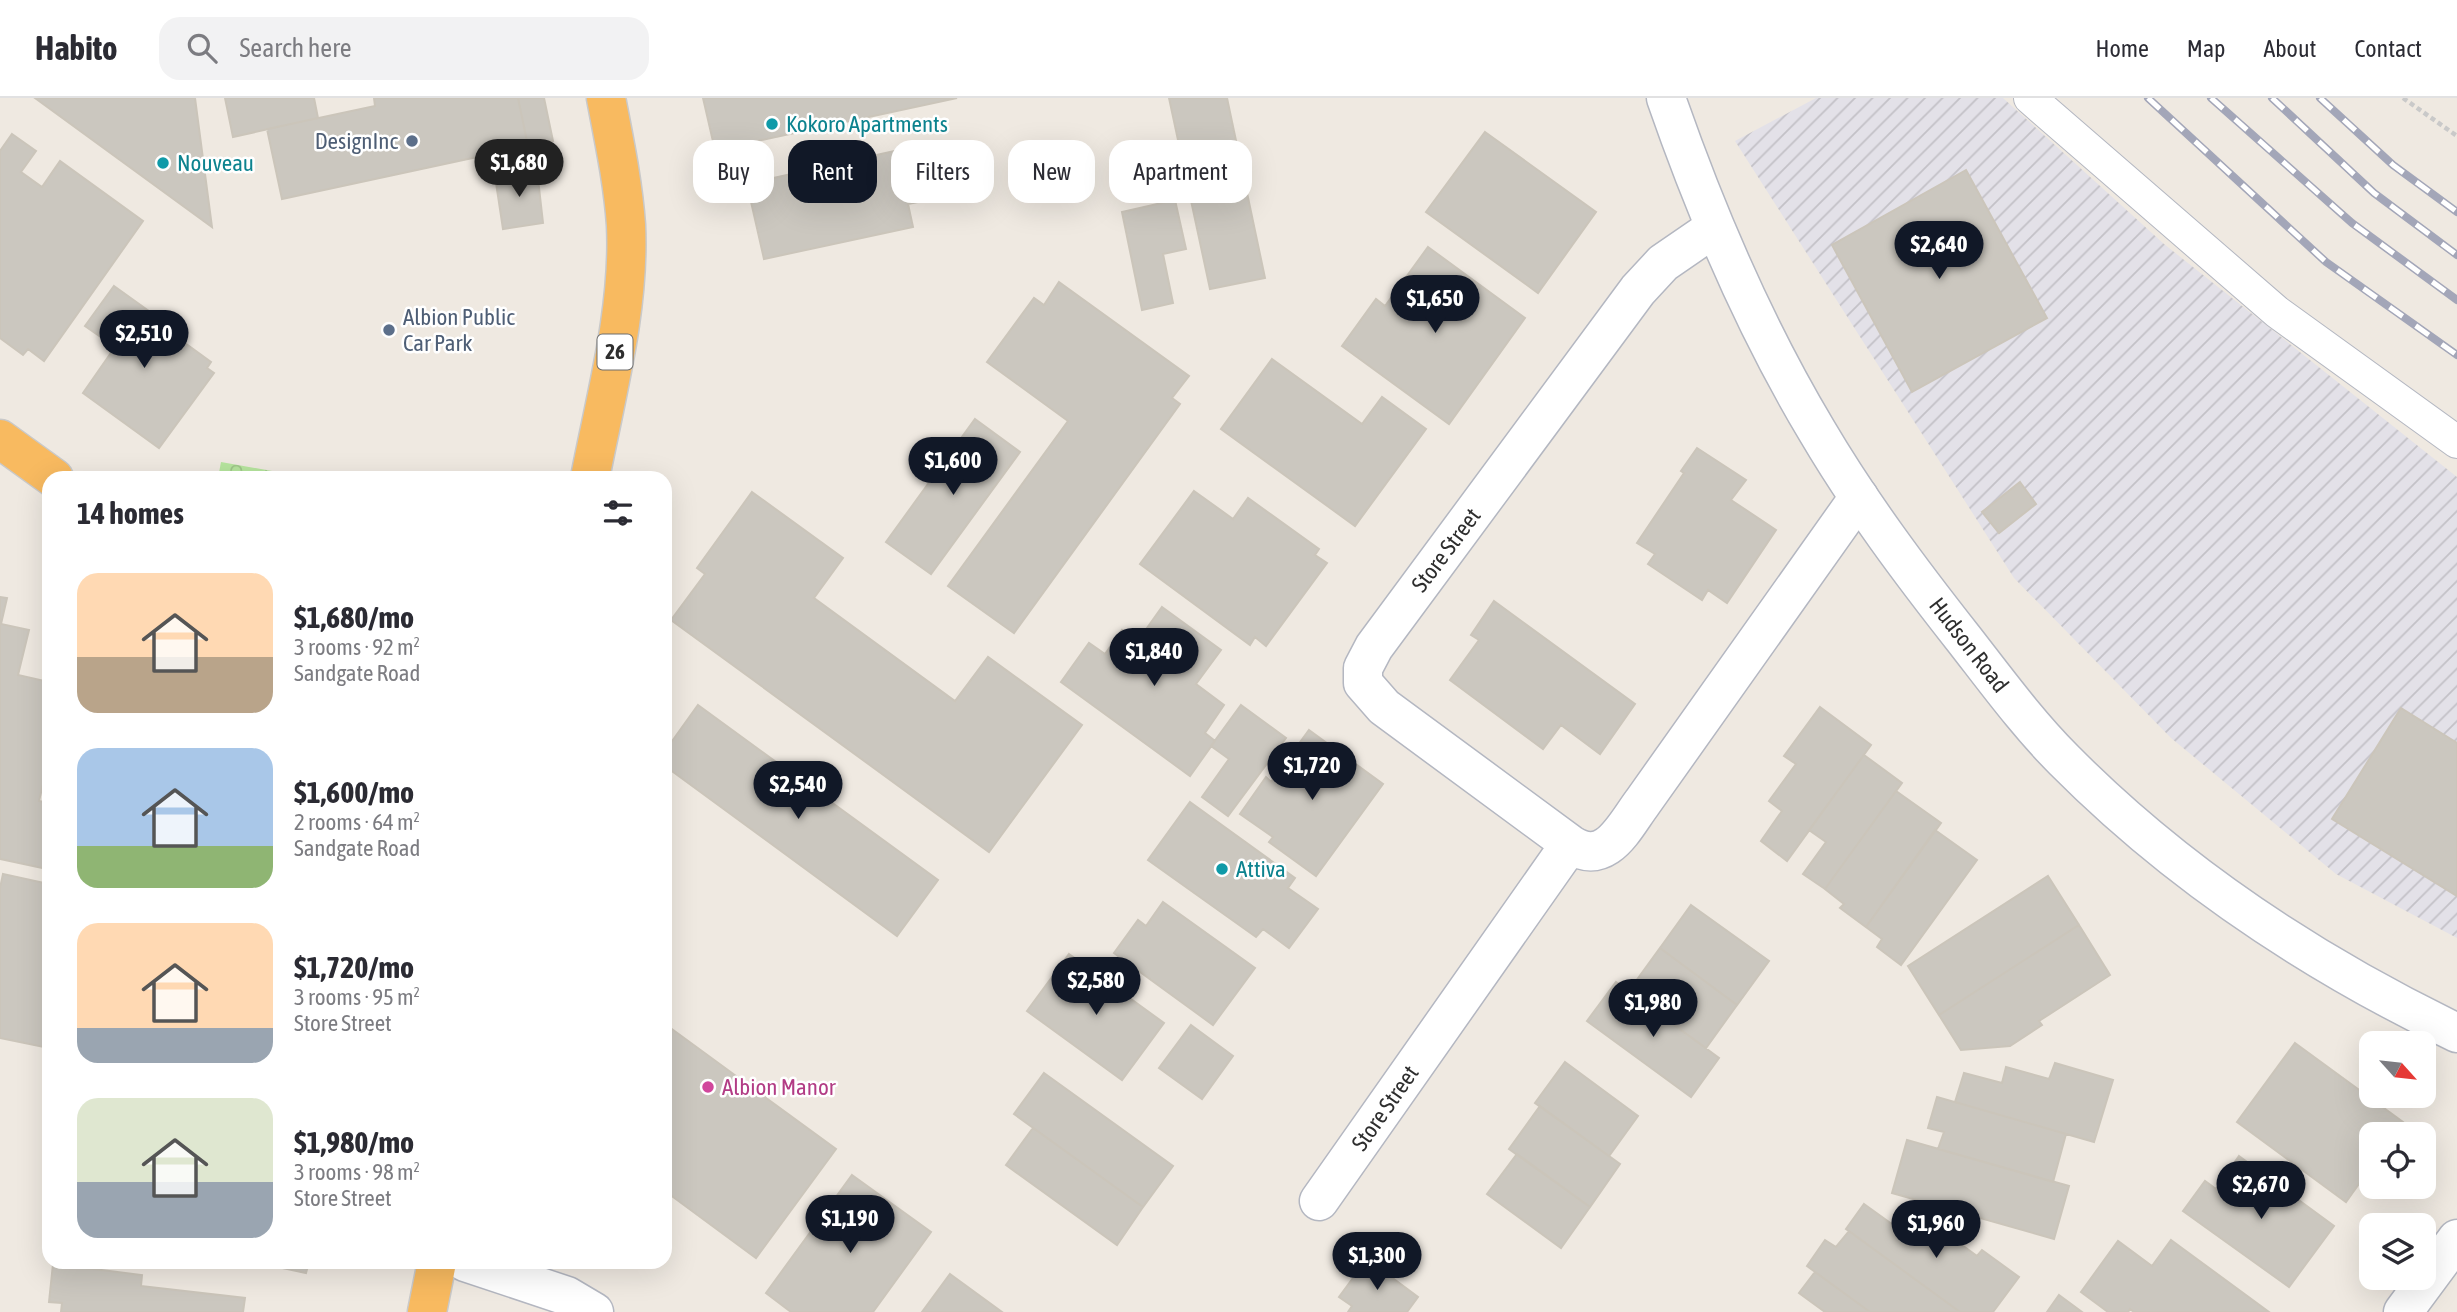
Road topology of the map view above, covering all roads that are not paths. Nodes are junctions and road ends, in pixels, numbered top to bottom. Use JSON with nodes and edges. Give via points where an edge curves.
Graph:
{"nodes":[{"id":1,"x":606,"y":98,"type":"edge"},
{"id":2,"x":1666,"y":98,"type":"edge"},
{"id":3,"x":2030,"y":98,"type":"edge"},
{"id":4,"x":1714,"y":228,"type":"junction"},
{"id":5,"x":0,"y":439,"type":"edge"},
{"id":6,"x":2457,"y":442,"type":"edge"},
{"id":7,"x":44,"y":471,"type":"edge"},
{"id":8,"x":591,"y":471,"type":"edge"},
{"id":9,"x":1858,"y":497,"type":"junction"},
{"id":10,"x":1570,"y":844,"type":"junction"},
{"id":11,"x":2457,"y":1032,"type":"edge"},
{"id":12,"x":1319,"y":1201,"type":"dead end"},
{"id":13,"x":2457,"y":1239,"type":"edge"},
{"id":14,"x":436,"y":1269,"type":"edge"},
{"id":15,"x":486,"y":1269,"type":"edge"},
{"id":16,"x":427,"y":1312,"type":"edge"},
{"id":17,"x":594,"y":1312,"type":"edge"},
{"id":18,"x":2403,"y":1312,"type":"edge"}],
"edges":[{"from":1,"to":8,"type":"highway","number":"26","via":[[620,171],[625,274]]},
{"from":2,"to":4,"type":"street","name":"Hudson Road"},
{"from":3,"to":6,"type":"lane","via":[[2277,312]]},
{"from":4,"to":9,"type":"street","name":"Hudson Road","via":[[1810,418]]},
{"from":4,"to":10,"type":"street","name":"Store Street","via":[[1668,259],[1643,283],[1363,668],[1363,683],[1384,706]]},
{"from":5,"to":7,"type":"highway"},
{"from":9,"to":10,"type":"street","name":"Store Street","via":[[1615,840],[1591,852]]},
{"from":9,"to":11,"type":"street","name":"Hudson Road","via":[[1959,633],[2063,759],[2169,855],[2286,937]]},
{"from":10,"to":12,"type":"street","name":"Store Street"},
{"from":13,"to":18,"type":"street"},
{"from":14,"to":16,"type":"highway"},
{"from":15,"to":17,"type":"street","via":[[567,1296]]}]}
